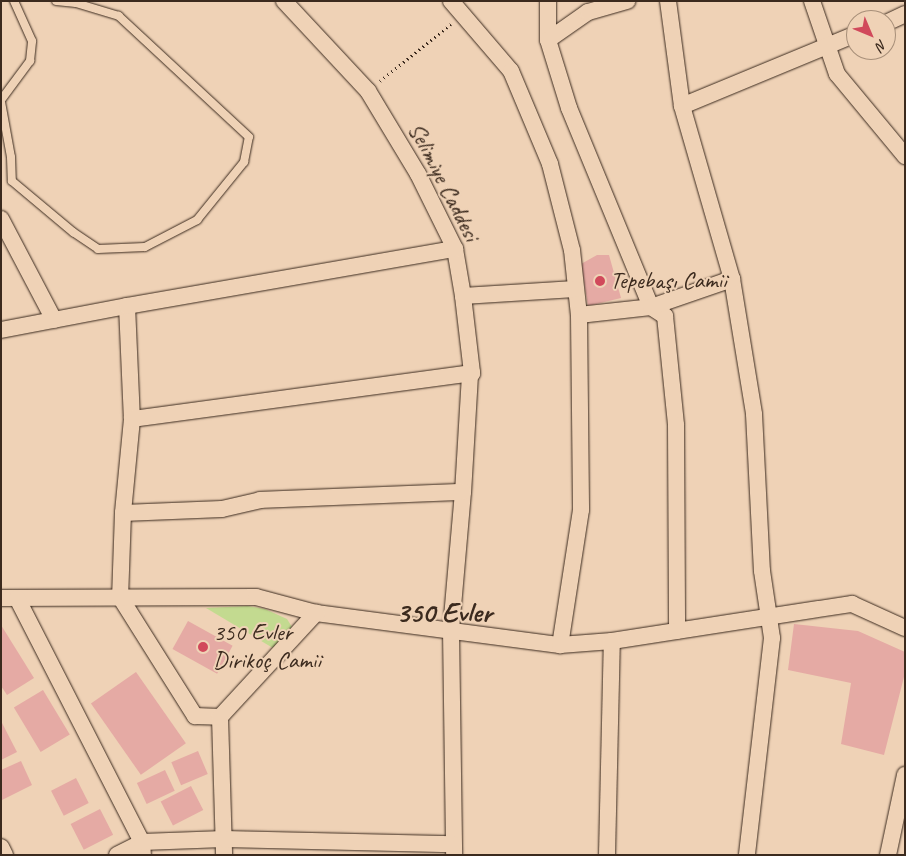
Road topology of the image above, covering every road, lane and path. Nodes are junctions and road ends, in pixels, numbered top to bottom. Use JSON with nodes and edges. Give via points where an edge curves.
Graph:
{"nodes":[{"id":1,"x":14,"y":1,"type":"edge"},
{"id":2,"x":56,"y":1,"type":"edge"},
{"id":3,"x":284,"y":1,"type":"edge"},
{"id":4,"x":451,"y":1,"type":"edge"},
{"id":5,"x":548,"y":1,"type":"edge"},
{"id":6,"x":627,"y":1,"type":"edge"},
{"id":7,"x":668,"y":1,"type":"edge"},
{"id":8,"x":812,"y":1,"type":"edge"},
{"id":9,"x":463,"y":14,"type":"junction"},
{"id":10,"x":846,"y":37,"type":"edge"},
{"id":11,"x":548,"y":40,"type":"junction"},
{"id":12,"x":826,"y":44,"type":"junction"},
{"id":13,"x":368,"y":91,"type":"junction"},
{"id":14,"x":1,"y":101,"type":"edge"},
{"id":15,"x":682,"y":106,"type":"junction"},
{"id":16,"x":905,"y":156,"type":"edge"},
{"id":17,"x":1,"y":218,"type":"edge"},
{"id":18,"x":455,"y":249,"type":"junction"},
{"id":19,"x":732,"y":278,"type":"junction"},
{"id":20,"x":575,"y":289,"type":"junction"},
{"id":21,"x":463,"y":296,"type":"junction"},
{"id":22,"x":127,"y":306,"type":"junction"},
{"id":23,"x":651,"y":307,"type":"junction"},
{"id":24,"x":579,"y":315,"type":"junction"},
{"id":25,"x":54,"y":320,"type":"junction"},
{"id":26,"x":1,"y":330,"type":"edge"},
{"id":27,"x":472,"y":373,"type":"junction"},
{"id":28,"x":132,"y":419,"type":"junction"},
{"id":29,"x":463,"y":492,"type":"junction"},
{"id":30,"x":123,"y":513,"type":"junction"},
{"id":31,"x":9,"y":598,"type":"edge"},
{"id":32,"x":120,"y":598,"type":"junction"},
{"id":33,"x":316,"y":612,"type":"junction"},
{"id":34,"x":768,"y":617,"type":"junction"},
{"id":35,"x":905,"y":628,"type":"edge"},
{"id":36,"x":452,"y":630,"type":"junction"},
{"id":37,"x":677,"y":631,"type":"junction"},
{"id":38,"x":612,"y":641,"type":"junction"},
{"id":39,"x":560,"y":644,"type":"junction"},
{"id":40,"x":220,"y":717,"type":"junction"},
{"id":41,"x":905,"y":775,"type":"edge"},
{"id":42,"x":1,"y":847,"type":"edge"},
{"id":43,"x":224,"y":847,"type":"edge"},
{"id":44,"x":143,"y":848,"type":"edge"},
{"id":45,"x":337,"y":848,"type":"edge"},
{"id":46,"x":453,"y":849,"type":"edge"},
{"id":47,"x":5,"y":855,"type":"edge"},
{"id":48,"x":117,"y":855,"type":"edge"},
{"id":49,"x":607,"y":855,"type":"edge"},
{"id":50,"x":747,"y":855,"type":"edge"},
{"id":51,"x":888,"y":855,"type":"edge"}],
"edges":[{"from":1,"to":14,"type":"lane","via":[[32,41],[30,61]]},
{"from":2,"to":14,"type":"lane","via":[[76,3],[119,16],[249,136],[244,162],[197,220],[145,247],[98,249],[12,181]]},
{"from":3,"to":13,"type":"street","name":"Selimiye Caddesi"},
{"from":4,"to":9,"type":"street"},
{"from":5,"to":11,"type":"street"},
{"from":6,"to":11,"type":"street","via":[[588,12]]},
{"from":7,"to":15,"type":"street"},
{"from":8,"to":12,"type":"street"},
{"from":9,"to":13,"type":"path"},
{"from":9,"to":20,"type":"street","via":[[512,70],[546,156],[572,250]]},
{"from":10,"to":12,"type":"street"},
{"from":11,"to":23,"type":"street","via":[[569,108]]},
{"from":12,"to":15,"type":"street"},
{"from":12,"to":16,"type":"street","via":[[838,74]]},
{"from":13,"to":18,"type":"street","name":"Selimiye Caddesi","via":[[418,174]]},
{"from":15,"to":19,"type":"street"},
{"from":17,"to":25,"type":"street"},
{"from":18,"to":21,"type":"street","name":"Selimiye Caddesi"},
{"from":18,"to":22,"type":"street"},
{"from":19,"to":23,"type":"street"},
{"from":19,"to":34,"type":"street","via":[[754,414],[762,571]]},
{"from":20,"to":21,"type":"street"},
{"from":20,"to":24,"type":"street"},
{"from":21,"to":27,"type":"street","name":"Selimiye Caddesi"},
{"from":22,"to":25,"type":"street"},
{"from":22,"to":28,"type":"street"},
{"from":23,"to":24,"type":"street"},
{"from":23,"to":37,"type":"street","via":[[665,316],[676,425]]},
{"from":24,"to":39,"type":"street","via":[[580,510]]},
{"from":25,"to":26,"type":"street"},
{"from":27,"to":28,"type":"street"},
{"from":27,"to":29,"type":"street","name":"Selimiye Caddesi"},
{"from":28,"to":30,"type":"street"},
{"from":29,"to":30,"type":"street","via":[[260,500],[222,509]]},
{"from":29,"to":36,"type":"street","name":"Selimiye Caddesi"},
{"from":30,"to":32,"type":"street"},
{"from":31,"to":32,"type":"street"},
{"from":31,"to":44,"type":"street"},
{"from":32,"to":33,"type":"street","via":[[256,597]]},
{"from":32,"to":40,"type":"street","via":[[195,716]]},
{"from":33,"to":36,"type":"street"},
{"from":33,"to":40,"type":"street"},
{"from":34,"to":35,"type":"street","via":[[852,604]]},
{"from":34,"to":37,"type":"street"},
{"from":34,"to":50,"type":"street","via":[[772,638]]},
{"from":36,"to":39,"type":"street"},
{"from":36,"to":46,"type":"street","name":"Selimiye Caddesi"},
{"from":37,"to":38,"type":"street"},
{"from":38,"to":39,"type":"street"},
{"from":38,"to":49,"type":"street"},
{"from":40,"to":43,"type":"street"},
{"from":41,"to":51,"type":"street"},
{"from":42,"to":47,"type":"street"},
{"from":43,"to":44,"type":"street"},
{"from":43,"to":45,"type":"street"},
{"from":44,"to":48,"type":"street"},
{"from":45,"to":46,"type":"street"}]}
